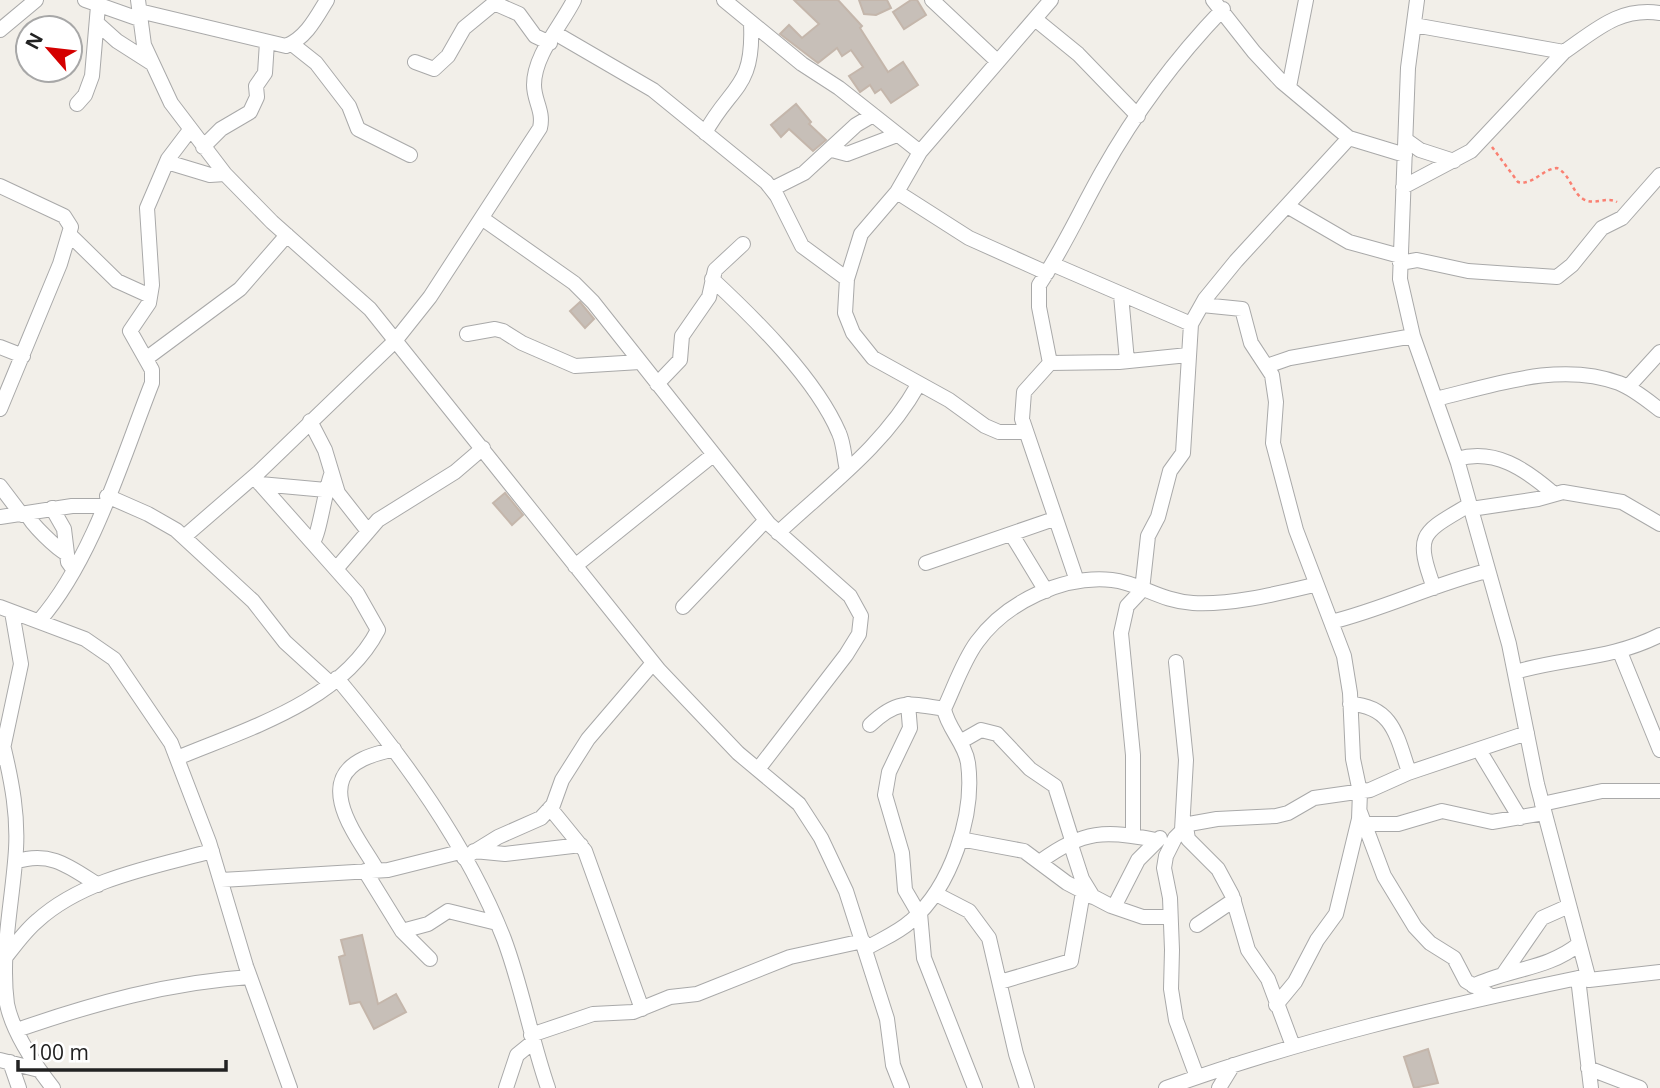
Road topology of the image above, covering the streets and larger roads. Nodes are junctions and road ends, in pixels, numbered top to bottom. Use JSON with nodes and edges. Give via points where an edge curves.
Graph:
{"nodes":[{"id":1,"x":327,"y":0,"type":"edge"},
{"id":2,"x":724,"y":0,"type":"edge"},
{"id":3,"x":932,"y":0,"type":"edge"},
{"id":4,"x":1051,"y":0,"type":"edge"},
{"id":5,"x":1306,"y":0,"type":"edge"},
{"id":6,"x":1417,"y":0,"type":"edge"},
{"id":7,"x":29,"y":1,"type":"edge"},
{"id":8,"x":496,"y":1,"type":"edge"},
{"id":9,"x":571,"y":2,"type":"edge"},
{"id":10,"x":91,"y":3,"type":"edge"},
{"id":11,"x":1221,"y":4,"type":"edge"},
{"id":12,"x":139,"y":10,"type":"edge"},
{"id":13,"x":1656,"y":13,"type":"edge"},
{"id":14,"x":1035,"y":19,"type":"junction"},
{"id":15,"x":98,"y":24,"type":"junction"},
{"id":16,"x":751,"y":24,"type":"junction"},
{"id":17,"x":1414,"y":25,"type":"junction"},
{"id":18,"x":1660,"y":26,"type":"edge"},
{"id":19,"x":0,"y":30,"type":"edge"},
{"id":20,"x":552,"y":38,"type":"junction"},
{"id":21,"x":768,"y":38,"type":"junction"},
{"id":22,"x":267,"y":42,"type":"junction"},
{"id":23,"x":292,"y":44,"type":"junction"},
{"id":24,"x":1564,"y":52,"type":"junction"},
{"id":25,"x":997,"y":61,"type":"junction"},
{"id":26,"x":415,"y":62,"type":"dead end"},
{"id":27,"x":750,"y":64,"type":"junction"},
{"id":28,"x":154,"y":65,"type":"junction"},
{"id":29,"x":1289,"y":87,"type":"junction"},
{"id":30,"x":77,"y":104,"type":"dead end"},
{"id":31,"x":873,"y":115,"type":"junction"},
{"id":32,"x":1138,"y":116,"type":"junction"},
{"id":33,"x":190,"y":131,"type":"junction"},
{"id":34,"x":705,"y":133,"type":"junction"},
{"id":35,"x":897,"y":135,"type":"junction"},
{"id":36,"x":1349,"y":138,"type":"junction"},
{"id":37,"x":1406,"y":140,"type":"junction"},
{"id":38,"x":203,"y":147,"type":"junction"},
{"id":39,"x":832,"y":150,"type":"junction"},
{"id":40,"x":920,"y":152,"type":"junction"},
{"id":41,"x":410,"y":155,"type":"dead end"},
{"id":42,"x":1405,"y":155,"type":"junction"},
{"id":43,"x":1454,"y":161,"type":"junction"},
{"id":44,"x":167,"y":162,"type":"junction"},
{"id":45,"x":225,"y":174,"type":"junction"},
{"id":46,"x":1660,"y":175,"type":"edge"},
{"id":47,"x":0,"y":186,"type":"edge"},
{"id":48,"x":1403,"y":187,"type":"junction"},
{"id":49,"x":772,"y":189,"type":"junction"},
{"id":50,"x":897,"y":192,"type":"junction"},
{"id":51,"x":1287,"y":206,"type":"junction"},
{"id":52,"x":483,"y":219,"type":"junction"},
{"id":53,"x":70,"y":235,"type":"junction"},
{"id":54,"x":287,"y":235,"type":"junction"},
{"id":55,"x":743,"y":244,"type":"dead end"},
{"id":56,"x":1400,"y":260,"type":"junction"},
{"id":57,"x":1049,"y":269,"type":"junction"},
{"id":58,"x":712,"y":279,"type":"junction"},
{"id":59,"x":847,"y":279,"type":"junction"},
{"id":60,"x":1121,"y":295,"type":"junction"},
{"id":61,"x":150,"y":296,"type":"junction"},
{"id":62,"x":1202,"y":305,"type":"junction"},
{"id":63,"x":1191,"y":324,"type":"junction"},
{"id":64,"x":467,"y":334,"type":"dead end"},
{"id":65,"x":1413,"y":336,"type":"junction"},
{"id":66,"x":396,"y":341,"type":"junction"},
{"id":67,"x":0,"y":347,"type":"edge"},
{"id":68,"x":1660,"y":352,"type":"edge"},
{"id":69,"x":1188,"y":355,"type":"junction"},
{"id":70,"x":23,"y":356,"type":"junction"},
{"id":71,"x":147,"y":358,"type":"junction"},
{"id":72,"x":1127,"y":361,"type":"junction"},
{"id":73,"x":640,"y":362,"type":"junction"},
{"id":74,"x":1050,"y":363,"type":"junction"},
{"id":75,"x":1267,"y":366,"type":"junction"},
{"id":76,"x":657,"y":384,"type":"junction"},
{"id":77,"x":918,"y":385,"type":"junction"},
{"id":78,"x":1628,"y":387,"type":"junction"},
{"id":79,"x":1436,"y":399,"type":"junction"},
{"id":80,"x":0,"y":409,"type":"edge"},
{"id":81,"x":1660,"y":410,"type":"edge"},
{"id":82,"x":310,"y":421,"type":"junction"},
{"id":83,"x":1026,"y":432,"type":"junction"},
{"id":84,"x":483,"y":448,"type":"junction"},
{"id":85,"x":713,"y":455,"type":"junction"},
{"id":86,"x":1457,"y":459,"type":"junction"},
{"id":87,"x":847,"y":470,"type":"junction"},
{"id":88,"x":257,"y":480,"type":"junction"},
{"id":89,"x":329,"y":482,"type":"junction"},
{"id":90,"x":0,"y":486,"type":"edge"},
{"id":91,"x":1553,"y":493,"type":"junction"},
{"id":92,"x":105,"y":501,"type":"junction"},
{"id":93,"x":1470,"y":507,"type":"junction"},
{"id":94,"x":52,"y":508,"type":"junction"},
{"id":95,"x":25,"y":514,"type":"junction"},
{"id":96,"x":0,"y":517,"type":"edge"},
{"id":97,"x":1054,"y":519,"type":"junction"},
{"id":98,"x":766,"y":520,"type":"junction"},
{"id":99,"x":1660,"y":524,"type":"edge"},
{"id":100,"x":367,"y":530,"type":"junction"},
{"id":101,"x":778,"y":533,"type":"junction"},
{"id":102,"x":1012,"y":535,"type":"junction"},
{"id":103,"x":184,"y":537,"type":"junction"},
{"id":104,"x":313,"y":542,"type":"junction"},
{"id":105,"x":67,"y":554,"type":"junction"},
{"id":106,"x":926,"y":563,"type":"dead end"},
{"id":107,"x":575,"y":566,"type":"junction"},
{"id":108,"x":73,"y":569,"type":"junction"},
{"id":109,"x":336,"y":569,"type":"junction"},
{"id":110,"x":1487,"y":571,"type":"junction"},
{"id":111,"x":1077,"y":581,"type":"junction"},
{"id":112,"x":1314,"y":585,"type":"junction"},
{"id":113,"x":1434,"y":588,"type":"junction"},
{"id":114,"x":1142,"y":590,"type":"junction"},
{"id":115,"x":1046,"y":591,"type":"junction"},
{"id":116,"x":682,"y":607,"type":"dead end"},
{"id":117,"x":6,"y":610,"type":"edge"},
{"id":118,"x":39,"y":621,"type":"junction"},
{"id":119,"x":1331,"y":622,"type":"junction"},
{"id":120,"x":1660,"y":635,"type":"edge"},
{"id":121,"x":1620,"y":652,"type":"junction"},
{"id":122,"x":1176,"y":662,"type":"dead end"},
{"id":123,"x":653,"y":663,"type":"junction"},
{"id":124,"x":1514,"y":672,"type":"junction"},
{"id":125,"x":334,"y":680,"type":"junction"},
{"id":126,"x":908,"y":704,"type":"junction"},
{"id":127,"x":1350,"y":704,"type":"junction"},
{"id":128,"x":944,"y":709,"type":"junction"},
{"id":129,"x":870,"y":725,"type":"dead end"},
{"id":130,"x":1655,"y":728,"type":"edge"},
{"id":131,"x":1527,"y":733,"type":"junction"},
{"id":132,"x":960,"y":742,"type":"junction"},
{"id":133,"x":394,"y":749,"type":"junction"},
{"id":134,"x":1479,"y":750,"type":"junction"},
{"id":135,"x":1660,"y":750,"type":"edge"},
{"id":136,"x":2,"y":755,"type":"edge"},
{"id":137,"x":177,"y":758,"type":"junction"},
{"id":138,"x":759,"y":768,"type":"junction"},
{"id":139,"x":1409,"y":772,"type":"junction"},
{"id":140,"x":1660,"y":791,"type":"edge"},
{"id":141,"x":1360,"y":792,"type":"junction"},
{"id":142,"x":550,"y":808,"type":"junction"},
{"id":143,"x":1543,"y":808,"type":"junction"},
{"id":144,"x":1133,"y":816,"type":"junction"},
{"id":145,"x":1362,"y":817,"type":"junction"},
{"id":146,"x":1520,"y":818,"type":"junction"},
{"id":147,"x":1183,"y":827,"type":"junction"},
{"id":148,"x":1131,"y":836,"type":"junction"},
{"id":149,"x":960,"y":839,"type":"junction"},
{"id":150,"x":1071,"y":841,"type":"junction"},
{"id":151,"x":1152,"y":841,"type":"junction"},
{"id":152,"x":581,"y":845,"type":"junction"},
{"id":153,"x":212,"y":851,"type":"junction"},
{"id":154,"x":466,"y":854,"type":"junction"},
{"id":155,"x":1041,"y":861,"type":"junction"},
{"id":156,"x":15,"y":862,"type":"junction"},
{"id":157,"x":1165,"y":863,"type":"junction"},
{"id":158,"x":1136,"y":864,"type":"junction"},
{"id":159,"x":371,"y":871,"type":"junction"},
{"id":160,"x":220,"y":880,"type":"junction"},
{"id":161,"x":99,"y":886,"type":"junction"},
{"id":162,"x":936,"y":894,"type":"junction"},
{"id":163,"x":1099,"y":900,"type":"junction"},
{"id":164,"x":1234,"y":900,"type":"junction"},
{"id":165,"x":1569,"y":906,"type":"junction"},
{"id":166,"x":1081,"y":912,"type":"junction"},
{"id":167,"x":919,"y":913,"type":"junction"},
{"id":168,"x":1170,"y":917,"type":"junction"},
{"id":169,"x":497,"y":923,"type":"junction"},
{"id":170,"x":0,"y":925,"type":"edge"},
{"id":171,"x":1197,"y":925,"type":"dead end"},
{"id":172,"x":402,"y":931,"type":"junction"},
{"id":173,"x":7,"y":939,"type":"junction"},
{"id":174,"x":1579,"y":944,"type":"junction"},
{"id":175,"x":864,"y":945,"type":"junction"},
{"id":176,"x":430,"y":958,"type":"dead end"},
{"id":177,"x":3,"y":968,"type":"edge"},
{"id":178,"x":1660,"y":972,"type":"edge"},
{"id":179,"x":1504,"y":973,"type":"junction"},
{"id":180,"x":250,"y":977,"type":"junction"},
{"id":181,"x":1584,"y":979,"type":"junction"},
{"id":182,"x":1000,"y":982,"type":"junction"},
{"id":183,"x":1473,"y":986,"type":"junction"},
{"id":184,"x":1491,"y":996,"type":"junction"},
{"id":185,"x":1276,"y":1005,"type":"junction"},
{"id":186,"x":642,"y":1009,"type":"junction"},
{"id":187,"x":17,"y":1030,"type":"junction"},
{"id":188,"x":532,"y":1039,"type":"junction"},
{"id":189,"x":1293,"y":1046,"type":"junction"},
{"id":190,"x":5,"y":1061,"type":"edge"},
{"id":191,"x":1233,"y":1065,"type":"junction"},
{"id":192,"x":1588,"y":1068,"type":"junction"},
{"id":193,"x":39,"y":1070,"type":"junction"},
{"id":194,"x":1197,"y":1077,"type":"junction"},
{"id":195,"x":19,"y":1088,"type":"edge"},
{"id":196,"x":53,"y":1088,"type":"edge"},
{"id":197,"x":290,"y":1088,"type":"edge"},
{"id":198,"x":506,"y":1088,"type":"edge"},
{"id":199,"x":548,"y":1088,"type":"edge"},
{"id":200,"x":902,"y":1088,"type":"edge"},
{"id":201,"x":975,"y":1088,"type":"edge"},
{"id":202,"x":1027,"y":1088,"type":"edge"},
{"id":203,"x":1166,"y":1088,"type":"edge"},
{"id":204,"x":1219,"y":1088,"type":"edge"},
{"id":205,"x":1591,"y":1088,"type":"edge"},
{"id":206,"x":1640,"y":1088,"type":"edge"}],
"edges":[{"from":1,"to":23,"type":"street","via":[[309,29]]},
{"from":2,"to":16,"type":"street"},
{"from":3,"to":25,"type":"street"},
{"from":4,"to":14,"type":"street"},
{"from":5,"to":29,"type":"street"},
{"from":6,"to":17,"type":"street"},
{"from":7,"to":19,"type":"street"},
{"from":8,"to":20,"type":"street","via":[[519,14],[535,36]]},
{"from":8,"to":26,"type":"street","via":[[464,28],[441,65],[434,69]]},
{"from":9,"to":20,"type":"street"},
{"from":10,"to":12,"type":"street"},
{"from":10,"to":15,"type":"street"},
{"from":11,"to":29,"type":"street","via":[[1254,52]]},
{"from":11,"to":32,"type":"street"},
{"from":12,"to":22,"type":"street"},
{"from":12,"to":28,"type":"street","via":[[144,45]]},
{"from":13,"to":18,"type":"street"},
{"from":13,"to":24,"type":"street","via":[[1629,12]]},
{"from":14,"to":25,"type":"street"},
{"from":14,"to":32,"type":"street","via":[[1078,54]]},
{"from":15,"to":28,"type":"street"},
{"from":15,"to":30,"type":"street","via":[[90,85]]},
{"from":16,"to":21,"type":"street"},
{"from":16,"to":27,"type":"street"},
{"from":17,"to":24,"type":"street"},
{"from":17,"to":37,"type":"street"},
{"from":20,"to":34,"type":"street","via":[[653,90]]},
{"from":20,"to":52,"type":"street","via":[[536,69],[533,88],[543,116],[540,128]]},
{"from":21,"to":27,"type":"street"},
{"from":21,"to":31,"type":"street"},
{"from":22,"to":23,"type":"street"},
{"from":22,"to":38,"type":"street","via":[[265,73],[256,86],[250,112],[221,129]]},
{"from":23,"to":41,"type":"street","via":[[316,63],[349,106],[358,129]]},
{"from":24,"to":43,"type":"street","via":[[1485,138]]},
{"from":25,"to":40,"type":"street"},
{"from":27,"to":34,"type":"street","via":[[736,92]]},
{"from":28,"to":33,"type":"street"},
{"from":29,"to":36,"type":"street"},
{"from":31,"to":35,"type":"street"},
{"from":31,"to":39,"type":"street"},
{"from":32,"to":57,"type":"street"},
{"from":33,"to":38,"type":"street"},
{"from":33,"to":44,"type":"street"},
{"from":34,"to":49,"type":"street"},
{"from":35,"to":39,"type":"street","via":[[847,154]]},
{"from":35,"to":40,"type":"street"},
{"from":36,"to":42,"type":"street"},
{"from":36,"to":51,"type":"street"},
{"from":37,"to":42,"type":"street"},
{"from":37,"to":43,"type":"street","via":[[1420,150]]},
{"from":38,"to":45,"type":"street"},
{"from":39,"to":49,"type":"street","via":[[804,173]]},
{"from":40,"to":50,"type":"street"},
{"from":42,"to":48,"type":"street"},
{"from":43,"to":48,"type":"street"},
{"from":44,"to":45,"type":"street","via":[[210,175]]},
{"from":44,"to":61,"type":"street","via":[[147,208],[153,258]]},
{"from":45,"to":54,"type":"street"},
{"from":46,"to":56,"type":"street","via":[[1622,218],[1602,228],[1557,277],[1468,271]]},
{"from":47,"to":53,"type":"street","via":[[64,216]]},
{"from":48,"to":56,"type":"street"},
{"from":49,"to":59,"type":"street","via":[[802,246]]},
{"from":50,"to":57,"type":"street","via":[[969,238]]},
{"from":50,"to":59,"type":"street","via":[[861,234]]},
{"from":51,"to":56,"type":"street","via":[[1349,243]]},
{"from":51,"to":62,"type":"street"},
{"from":52,"to":66,"type":"street"},
{"from":52,"to":73,"type":"street","via":[[574,283]]},
{"from":53,"to":61,"type":"street","via":[[117,281]]},
{"from":53,"to":70,"type":"street"},
{"from":54,"to":66,"type":"street","via":[[370,309]]},
{"from":54,"to":71,"type":"street","via":[[240,289]]},
{"from":55,"to":58,"type":"street","via":[[723,260]]},
{"from":56,"to":65,"type":"street"},
{"from":57,"to":60,"type":"street"},
{"from":57,"to":74,"type":"street","via":[[1040,285],[1039,307]]},
{"from":58,"to":76,"type":"street","via":[[709,298],[682,336],[680,360]]},
{"from":58,"to":87,"type":"street","via":[[823,404],[840,435]]},
{"from":59,"to":77,"type":"street","via":[[845,313],[853,332],[873,358]]},
{"from":60,"to":63,"type":"street"},
{"from":60,"to":72,"type":"street"},
{"from":61,"to":71,"type":"street","via":[[130,331]]},
{"from":62,"to":63,"type":"street"},
{"from":62,"to":75,"type":"street","via":[[1242,309],[1251,343]]},
{"from":63,"to":69,"type":"street"},
{"from":64,"to":73,"type":"street","via":[[503,331],[575,366]]},
{"from":65,"to":75,"type":"street"},
{"from":65,"to":79,"type":"street"},
{"from":66,"to":82,"type":"street"},
{"from":66,"to":84,"type":"street"},
{"from":67,"to":70,"type":"street"},
{"from":68,"to":78,"type":"street"},
{"from":69,"to":72,"type":"street"},
{"from":69,"to":114,"type":"street","via":[[1185,440],[1148,536]]},
{"from":70,"to":80,"type":"street"},
{"from":71,"to":92,"type":"street","via":[[152,383]]},
{"from":72,"to":74,"type":"street"},
{"from":73,"to":76,"type":"street"},
{"from":74,"to":83,"type":"street","via":[[1024,392],[1021,406]]},
{"from":75,"to":112,"type":"street","via":[[1276,402],[1273,443]]},
{"from":76,"to":85,"type":"street"},
{"from":77,"to":83,"type":"street","via":[[950,400],[985,426],[999,432]]},
{"from":77,"to":87,"type":"street","via":[[899,418]]},
{"from":78,"to":79,"type":"street","via":[[1601,378],[1558,374]]},
{"from":78,"to":81,"type":"street"},
{"from":79,"to":86,"type":"street"},
{"from":82,"to":88,"type":"street"},
{"from":82,"to":89,"type":"street","via":[[325,450]]},
{"from":83,"to":97,"type":"street"},
{"from":84,"to":100,"type":"street"},
{"from":84,"to":107,"type":"street"},
{"from":85,"to":98,"type":"street"},
{"from":85,"to":107,"type":"street"},
{"from":86,"to":91,"type":"street","via":[[1472,454],[1498,457]]},
{"from":86,"to":93,"type":"street"},
{"from":87,"to":101,"type":"street"},
{"from":88,"to":89,"type":"street"},
{"from":88,"to":103,"type":"street"},
{"from":88,"to":104,"type":"street"},
{"from":89,"to":100,"type":"street"},
{"from":89,"to":104,"type":"street"},
{"from":90,"to":95,"type":"street"},
{"from":91,"to":93,"type":"street"},
{"from":91,"to":99,"type":"street","via":[[1622,502]]},
{"from":92,"to":94,"type":"street"},
{"from":92,"to":103,"type":"street","via":[[148,514]]},
{"from":92,"to":108,"type":"street"},
{"from":93,"to":110,"type":"street"},
{"from":93,"to":113,"type":"street","via":[[1437,524],[1424,538]]},
{"from":94,"to":95,"type":"street"},
{"from":94,"to":105,"type":"street","via":[[64,529]]},
{"from":95,"to":96,"type":"street"},
{"from":95,"to":105,"type":"street","via":[[33,527]]},
{"from":97,"to":102,"type":"street"},
{"from":97,"to":111,"type":"street"},
{"from":98,"to":101,"type":"street"},
{"from":98,"to":116,"type":"street"},
{"from":100,"to":109,"type":"street"},
{"from":101,"to":138,"type":"street","via":[[850,596],[861,616],[859,634],[846,655]]},
{"from":102,"to":106,"type":"street"},
{"from":102,"to":115,"type":"street"},
{"from":103,"to":125,"type":"street","via":[[253,601],[285,642]]},
{"from":104,"to":109,"type":"street"},
{"from":105,"to":108,"type":"street"},
{"from":107,"to":123,"type":"street"},
{"from":108,"to":118,"type":"street"},
{"from":109,"to":125,"type":"street","via":[[357,593],[378,630],[354,667]]},
{"from":110,"to":113,"type":"street"},
{"from":110,"to":124,"type":"street"},
{"from":111,"to":114,"type":"street","via":[[1113,580]]},
{"from":111,"to":115,"type":"street"},
{"from":112,"to":114,"type":"street","via":[[1195,603],[1164,599]]},
{"from":112,"to":119,"type":"street"},
{"from":113,"to":119,"type":"street"},
{"from":114,"to":144,"type":"street","via":[[1127,606],[1121,633],[1132,744]]},
{"from":115,"to":128,"type":"street","via":[[995,621],[975,643]]},
{"from":117,"to":118,"type":"street"},
{"from":117,"to":136,"type":"street","via":[[22,664]]},
{"from":118,"to":137,"type":"street","via":[[85,639],[114,659]]},
{"from":119,"to":127,"type":"street","via":[[1344,656]]},
{"from":120,"to":121,"type":"street"},
{"from":121,"to":124,"type":"street"},
{"from":121,"to":130,"type":"street","via":[[1629,682]]},
{"from":122,"to":147,"type":"street","via":[[1186,760]]},
{"from":123,"to":138,"type":"street","via":[[738,753]]},
{"from":123,"to":142,"type":"street","via":[[571,764]]},
{"from":124,"to":131,"type":"street"},
{"from":125,"to":133,"type":"street"},
{"from":125,"to":137,"type":"street","via":[[270,719]]},
{"from":126,"to":128,"type":"street"},
{"from":126,"to":129,"type":"street","via":[[886,710]]},
{"from":126,"to":167,"type":"street","via":[[910,728],[889,772],[884,795],[902,853],[905,890]]},
{"from":127,"to":139,"type":"street","via":[[1369,705],[1386,717]]},
{"from":127,"to":141,"type":"street"},
{"from":128,"to":132,"type":"street"},
{"from":130,"to":135,"type":"street"},
{"from":131,"to":134,"type":"street"},
{"from":131,"to":143,"type":"street"},
{"from":132,"to":149,"type":"street","via":[[968,760],[969,783]]},
{"from":132,"to":150,"type":"street","via":[[981,730],[998,734],[1030,769],[1055,786]]},
{"from":133,"to":154,"type":"street"},
{"from":133,"to":159,"type":"street","via":[[349,769],[341,788],[340,803]]},
{"from":134,"to":139,"type":"street"},
{"from":134,"to":146,"type":"street"},
{"from":136,"to":156,"type":"street","via":[[16,803]]},
{"from":137,"to":153,"type":"street"},
{"from":138,"to":175,"type":"street","via":[[799,804],[821,838]]},
{"from":139,"to":141,"type":"street"},
{"from":140,"to":143,"type":"street","via":[[1602,791]]},
{"from":141,"to":145,"type":"street"},
{"from":141,"to":147,"type":"street","via":[[1314,798],[1276,816],[1199,821]]},
{"from":142,"to":152,"type":"street"},
{"from":142,"to":154,"type":"street","via":[[541,818]]},
{"from":143,"to":146,"type":"street"},
{"from":143,"to":165,"type":"street"},
{"from":144,"to":148,"type":"street"},
{"from":144,"to":151,"type":"street"},
{"from":145,"to":146,"type":"street","via":[[1398,824],[1442,811],[1476,821]]},
{"from":145,"to":183,"type":"street","via":[[1384,876],[1415,927],[1454,958]]},
{"from":145,"to":185,"type":"street","via":[[1336,914]]},
{"from":147,"to":151,"type":"street"},
{"from":147,"to":157,"type":"street"},
{"from":147,"to":164,"type":"street","via":[[1188,839],[1218,869]]},
{"from":148,"to":150,"type":"street","via":[[1094,834]]},
{"from":148,"to":151,"type":"street"},
{"from":148,"to":158,"type":"street"},
{"from":149,"to":155,"type":"street","via":[[1010,847]]},
{"from":149,"to":162,"type":"street"},
{"from":150,"to":155,"type":"street"},
{"from":150,"to":163,"type":"street","via":[[1082,879]]},
{"from":151,"to":157,"type":"street"},
{"from":151,"to":158,"type":"street"},
{"from":152,"to":154,"type":"street"},
{"from":152,"to":186,"type":"street"},
{"from":153,"to":160,"type":"street"},
{"from":153,"to":161,"type":"street"},
{"from":154,"to":159,"type":"street"},
{"from":154,"to":169,"type":"street"},
{"from":155,"to":163,"type":"street","via":[[1067,883]]},
{"from":156,"to":161,"type":"street","via":[[41,856]]},
{"from":156,"to":173,"type":"street"},
{"from":157,"to":168,"type":"street"},
{"from":158,"to":163,"type":"street"},
{"from":159,"to":160,"type":"street"},
{"from":159,"to":172,"type":"street"},
{"from":160,"to":180,"type":"street"},
{"from":161,"to":177,"type":"street","via":[[36,921]]},
{"from":162,"to":167,"type":"street"},
{"from":162,"to":182,"type":"street","via":[[969,911],[981,923]]},
{"from":163,"to":166,"type":"street"},
{"from":163,"to":166,"type":"street"},
{"from":163,"to":168,"type":"street","via":[[1143,917]]},
{"from":164,"to":171,"type":"street"},
{"from":164,"to":185,"type":"street","via":[[1248,950],[1268,979]]},
{"from":165,"to":174,"type":"street"},
{"from":165,"to":179,"type":"street","via":[[1542,918]]},
{"from":166,"to":182,"type":"street","via":[[1071,961]]},
{"from":167,"to":175,"type":"street","via":[[909,923]]},
{"from":167,"to":201,"type":"street","via":[[924,958]]},
{"from":168,"to":194,"type":"street","via":[[1174,1010]]},
{"from":169,"to":172,"type":"street","via":[[448,911],[428,924]]},
{"from":169,"to":188,"type":"street"},
{"from":170,"to":173,"type":"street"},
{"from":172,"to":176,"type":"street"},
{"from":173,"to":177,"type":"street"},
{"from":174,"to":179,"type":"street","via":[[1548,963]]},
{"from":174,"to":181,"type":"street"},
{"from":175,"to":186,"type":"street","via":[[790,957],[697,994],[670,997]]},
{"from":175,"to":200,"type":"street"},
{"from":177,"to":187,"type":"street","via":[[7,1005]]},
{"from":178,"to":181,"type":"street"},
{"from":179,"to":183,"type":"street"},
{"from":180,"to":187,"type":"street","via":[[155,990],[73,1010]]},
{"from":180,"to":197,"type":"street"},
{"from":181,"to":184,"type":"street"},
{"from":181,"to":192,"type":"street"},
{"from":182,"to":202,"type":"street"},
{"from":183,"to":184,"type":"street"},
{"from":184,"to":189,"type":"street"},
{"from":185,"to":189,"type":"street"},
{"from":186,"to":188,"type":"street","via":[[593,1013]]},
{"from":187,"to":193,"type":"street"},
{"from":188,"to":198,"type":"street","via":[[517,1055]]},
{"from":188,"to":199,"type":"street"},
{"from":189,"to":191,"type":"street"},
{"from":190,"to":193,"type":"street"},
{"from":190,"to":195,"type":"street"},
{"from":191,"to":194,"type":"street"},
{"from":191,"to":204,"type":"street"},
{"from":192,"to":205,"type":"street"},
{"from":192,"to":206,"type":"street"},
{"from":193,"to":196,"type":"street"},
{"from":194,"to":203,"type":"street"}]}
